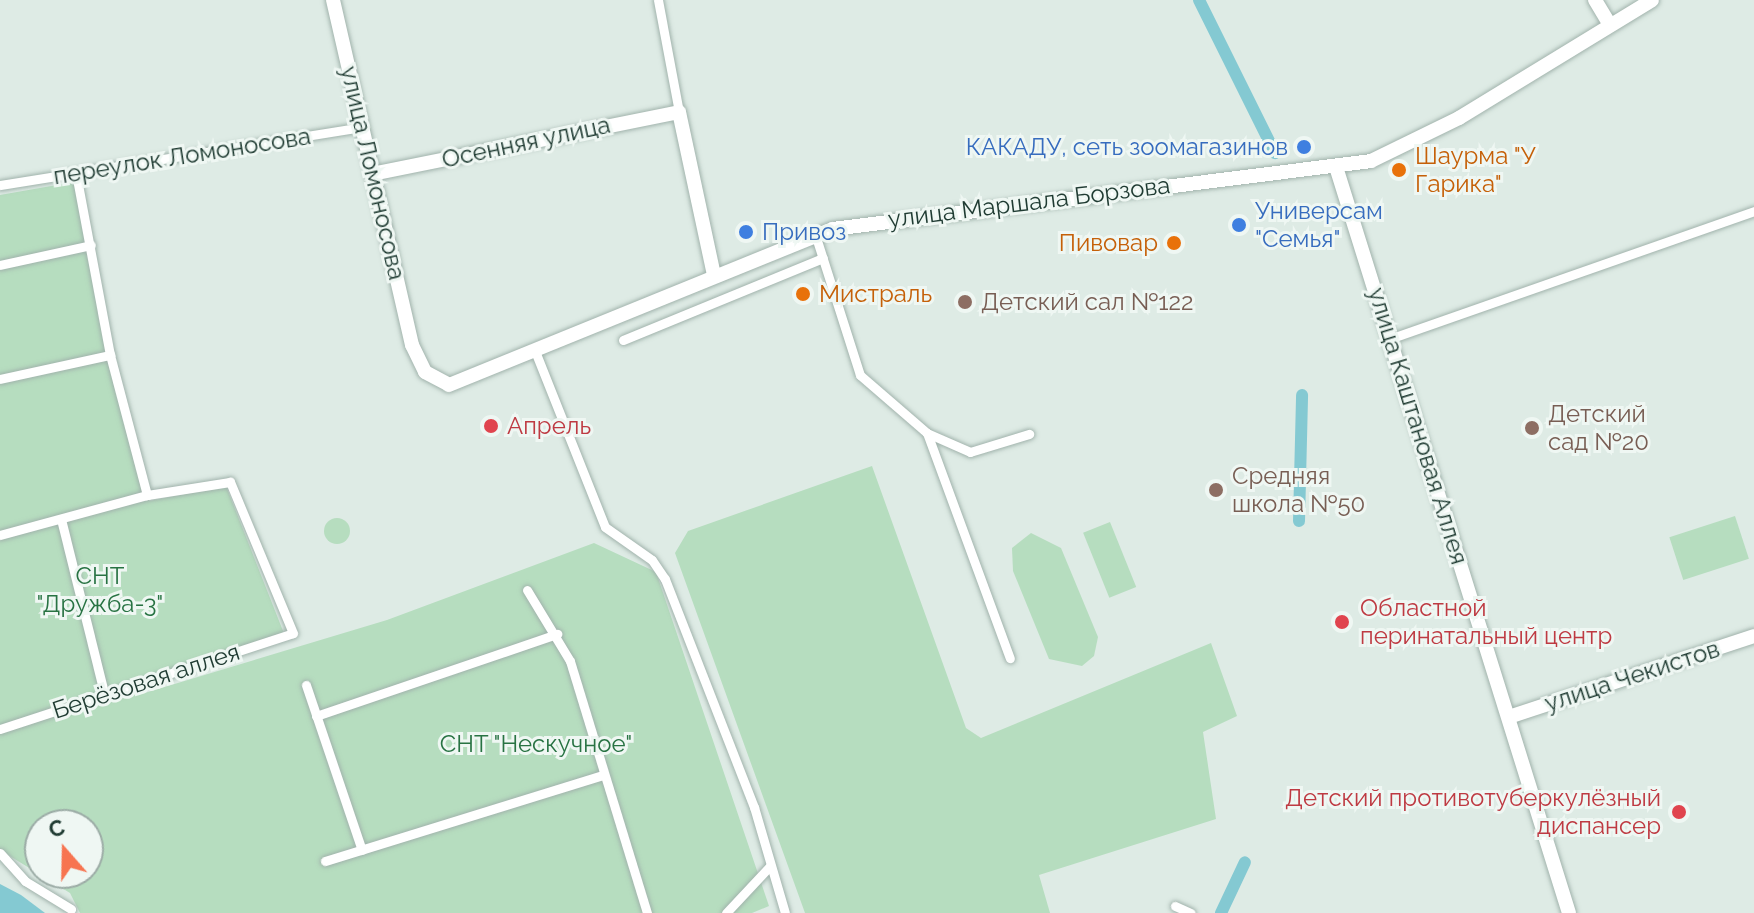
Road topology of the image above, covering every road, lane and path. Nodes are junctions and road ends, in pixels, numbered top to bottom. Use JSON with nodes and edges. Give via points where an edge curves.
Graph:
{"nodes":[{"id":1,"x":333,"y":0,"type":"edge"},
{"id":2,"x":658,"y":0,"type":"edge"},
{"id":3,"x":1595,"y":0,"type":"edge"},
{"id":4,"x":1652,"y":0,"type":"edge"},
{"id":5,"x":1610,"y":25,"type":"junction"},
{"id":6,"x":679,"y":112,"type":"junction"},
{"id":7,"x":363,"y":127,"type":"junction"},
{"id":8,"x":1337,"y":170,"type":"junction"},
{"id":9,"x":76,"y":173,"type":"junction"},
{"id":10,"x":372,"y":174,"type":"junction"},
{"id":11,"x":0,"y":185,"type":"edge"},
{"id":12,"x":1754,"y":211,"type":"edge"},
{"id":13,"x":815,"y":234,"type":"junction"},
{"id":14,"x":91,"y":245,"type":"junction"},
{"id":15,"x":823,"y":258,"type":"junction"},
{"id":16,"x":0,"y":265,"type":"edge"},
{"id":17,"x":714,"y":275,"type":"junction"},
{"id":18,"x":1392,"y":338,"type":"junction"},
{"id":19,"x":623,"y":340,"type":"dead end"},
{"id":20,"x":412,"y":345,"type":"joint"},
{"id":21,"x":535,"y":351,"type":"junction"},
{"id":22,"x":110,"y":355,"type":"junction"},
{"id":23,"x":0,"y":379,"type":"edge"},
{"id":24,"x":927,"y":433,"type":"junction"},
{"id":25,"x":1029,"y":434,"type":"dead end"},
{"id":26,"x":147,"y":495,"type":"junction"},
{"id":27,"x":61,"y":519,"type":"junction"},
{"id":28,"x":0,"y":535,"type":"edge"},
{"id":29,"x":527,"y":590,"type":"dead end"},
{"id":30,"x":557,"y":634,"type":"junction"},
{"id":31,"x":1754,"y":636,"type":"edge"},
{"id":32,"x":1010,"y":658,"type":"dead end"},
{"id":33,"x":306,"y":685,"type":"dead end"},
{"id":34,"x":104,"y":693,"type":"junction"},
{"id":35,"x":316,"y":716,"type":"junction"},
{"id":36,"x":1509,"y":717,"type":"junction"},
{"id":37,"x":0,"y":729,"type":"edge"},
{"id":38,"x":603,"y":775,"type":"junction"},
{"id":39,"x":362,"y":850,"type":"junction"},
{"id":40,"x":0,"y":853,"type":"edge"},
{"id":41,"x":325,"y":861,"type":"dead end"},
{"id":42,"x":770,"y":866,"type":"junction"},
{"id":43,"x":1175,"y":906,"type":"dead end"},
{"id":44,"x":71,"y":909,"type":"dead end"},
{"id":45,"x":647,"y":913,"type":"edge"},
{"id":46,"x":726,"y":913,"type":"edge"},
{"id":47,"x":785,"y":913,"type":"edge"},
{"id":48,"x":1191,"y":913,"type":"edge"},
{"id":49,"x":1569,"y":913,"type":"edge"}],
"edges":[{"from":1,"to":7,"type":"main road","name":"улица Ломоносова"},
{"from":2,"to":6,"type":"street"},
{"from":3,"to":5,"type":"main road"},
{"from":4,"to":5,"type":"main road","name":"улица Маршала Борзова"},
{"from":5,"to":8,"type":"main road","name":"улица Маршала Борзова","via":[[1414,142]]},
{"from":6,"to":10,"type":"main road","name":"Осенняя улица"},
{"from":6,"to":17,"type":"main road"},
{"from":7,"to":9,"type":"street","name":"переулок Ломоносова"},
{"from":7,"to":10,"type":"main road","name":"улица Ломоносова"},
{"from":8,"to":13,"type":"main road","name":"улица Маршала Борзова","via":[[880,218]]},
{"from":8,"to":18,"type":"main road","name":"улица Каштановая Аллея"},
{"from":9,"to":11,"type":"street","name":"переулок Ломоносова"},
{"from":9,"to":14,"type":"street"},
{"from":10,"to":20,"type":"main road","name":"улица Ломоносова"},
{"from":12,"to":18,"type":"street"},
{"from":13,"to":15,"type":"street"},
{"from":13,"to":17,"type":"main road","name":"улица Маршала Борзова"},
{"from":14,"to":16,"type":"street"},
{"from":14,"to":22,"type":"street"},
{"from":15,"to":19,"type":"street"},
{"from":15,"to":24,"type":"street","via":[[860,375]]},
{"from":17,"to":21,"type":"main road","name":"улица Маршала Борзова"},
{"from":18,"to":36,"type":"main road","name":"улица Каштановая Аллея"},
{"from":20,"to":21,"type":"main road","name":"улица Маршала Борзова","via":[[425,372],[449,385]]},
{"from":21,"to":42,"type":"street","via":[[605,527],[652,560],[665,579]]},
{"from":22,"to":23,"type":"street"},
{"from":22,"to":26,"type":"street"},
{"from":24,"to":25,"type":"street","via":[[970,452]]},
{"from":24,"to":32,"type":"street"},
{"from":26,"to":27,"type":"street"},
{"from":26,"to":34,"type":"street","name":"Берёзовая аллея","via":[[230,482],[293,633]]},
{"from":27,"to":28,"type":"street"},
{"from":27,"to":34,"type":"street"},
{"from":29,"to":30,"type":"street"},
{"from":30,"to":35,"type":"street"},
{"from":30,"to":38,"type":"street"},
{"from":31,"to":36,"type":"main road","name":"улица Чекистов"},
{"from":33,"to":35,"type":"street"},
{"from":34,"to":37,"type":"street","name":"Берёзовая аллея"},
{"from":35,"to":39,"type":"street"},
{"from":36,"to":49,"type":"main road","name":"улица Каштановая Аллея"},
{"from":38,"to":39,"type":"street"},
{"from":38,"to":45,"type":"street"},
{"from":39,"to":41,"type":"street"},
{"from":40,"to":44,"type":"street","via":[[25,881]]},
{"from":42,"to":46,"type":"street"},
{"from":42,"to":47,"type":"street"},
{"from":43,"to":48,"type":"street"}]}
